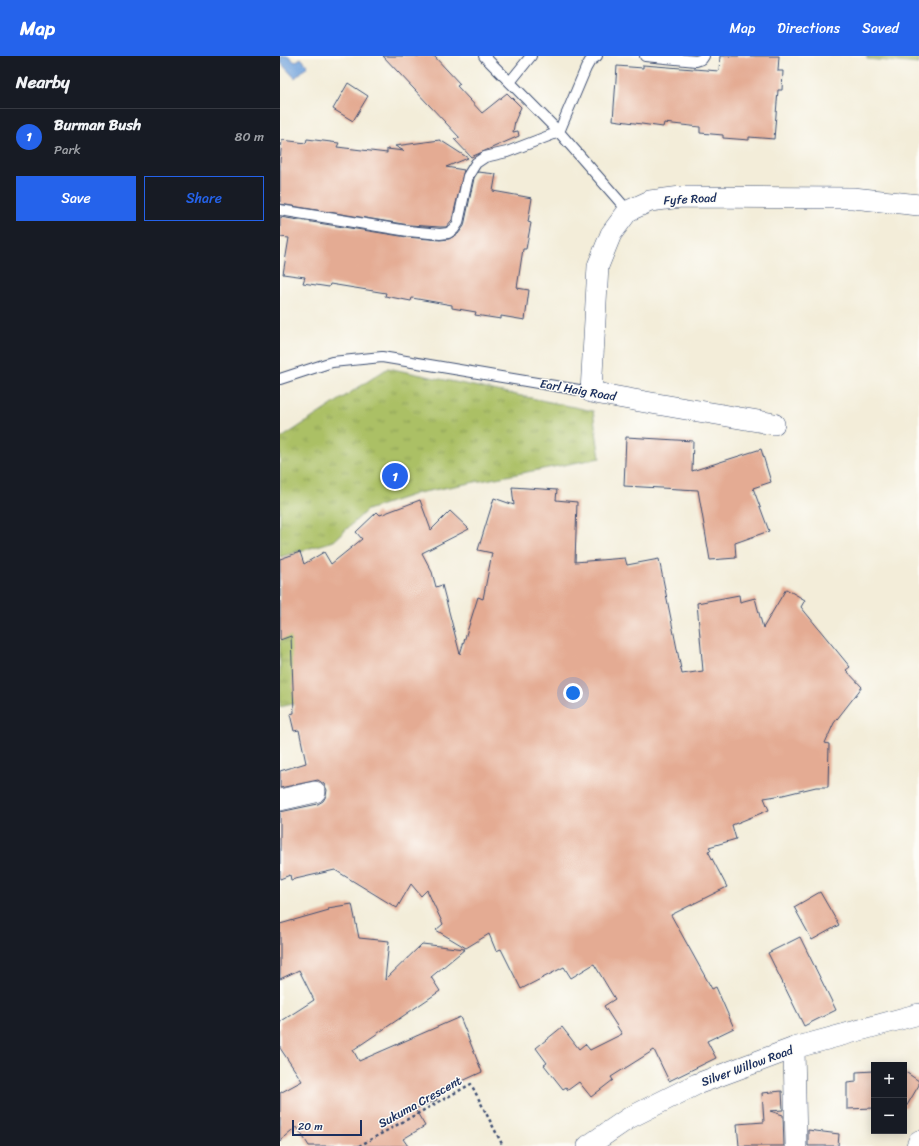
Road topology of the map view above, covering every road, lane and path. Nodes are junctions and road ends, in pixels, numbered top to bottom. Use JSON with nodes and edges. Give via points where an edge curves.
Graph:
{"nodes":[{"id":1,"x":484,"y":56,"type":"edge"},
{"id":2,"x":531,"y":56,"type":"edge"},
{"id":3,"x":597,"y":56,"type":"edge"},
{"id":4,"x":646,"y":56,"type":"edge"},
{"id":5,"x":704,"y":56,"type":"edge"},
{"id":6,"x":510,"y":82,"type":"junction"},
{"id":7,"x":558,"y":132,"type":"junction"},
{"id":8,"x":919,"y":204,"type":"edge"},
{"id":9,"x":280,"y":210,"type":"edge"},
{"id":10,"x":628,"y":211,"type":"junction"},
{"id":11,"x":280,"y":379,"type":"edge"},
{"id":12,"x":591,"y":392,"type":"junction"},
{"id":13,"x":774,"y":424,"type":"dead end"},
{"id":14,"x":315,"y":792,"type":"dead end"},
{"id":15,"x":280,"y":800,"type":"edge"},
{"id":16,"x":919,"y":1014,"type":"edge"},
{"id":17,"x":794,"y":1048,"type":"junction"},
{"id":18,"x":919,"y":1142,"type":"edge"},
{"id":19,"x":359,"y":1146,"type":"edge"},
{"id":20,"x":503,"y":1146,"type":"edge"},
{"id":21,"x":588,"y":1146,"type":"edge"},
{"id":22,"x":796,"y":1146,"type":"edge"},
{"id":23,"x":917,"y":1146,"type":"edge"}],
"edges":[{"from":1,"to":6,"type":"lane"},
{"from":2,"to":6,"type":"lane"},
{"from":3,"to":7,"type":"lane","via":[[586,68]]},
{"from":4,"to":5,"type":"lane","via":[[696,60]]},
{"from":6,"to":7,"type":"lane"},
{"from":7,"to":9,"type":"lane","via":[[476,163],[468,176],[458,223],[448,233],[408,231]]},
{"from":7,"to":10,"type":"lane"},
{"from":8,"to":10,"type":"street","name":"Fyfe Road","via":[[853,198],[681,196],[650,202]]},
{"from":10,"to":12,"type":"street","via":[[611,234],[598,266]]},
{"from":11,"to":12,"type":"lane","name":"Earl Haig Road","via":[[332,362],[382,357]]},
{"from":12,"to":13,"type":"street","name":"Earl Haig Road"},
{"from":14,"to":15,"type":"street"},
{"from":16,"to":17,"type":"street","name":"Silver Willow Road"},
{"from":17,"to":21,"type":"street","name":"Silver Willow Road","via":[[697,1084],[629,1118]]},
{"from":17,"to":22,"type":"street"},
{"from":18,"to":23,"type":"street"},
{"from":19,"to":20,"type":"path","name":"Sukuma Crescent","via":[[471,1084]]}]}
